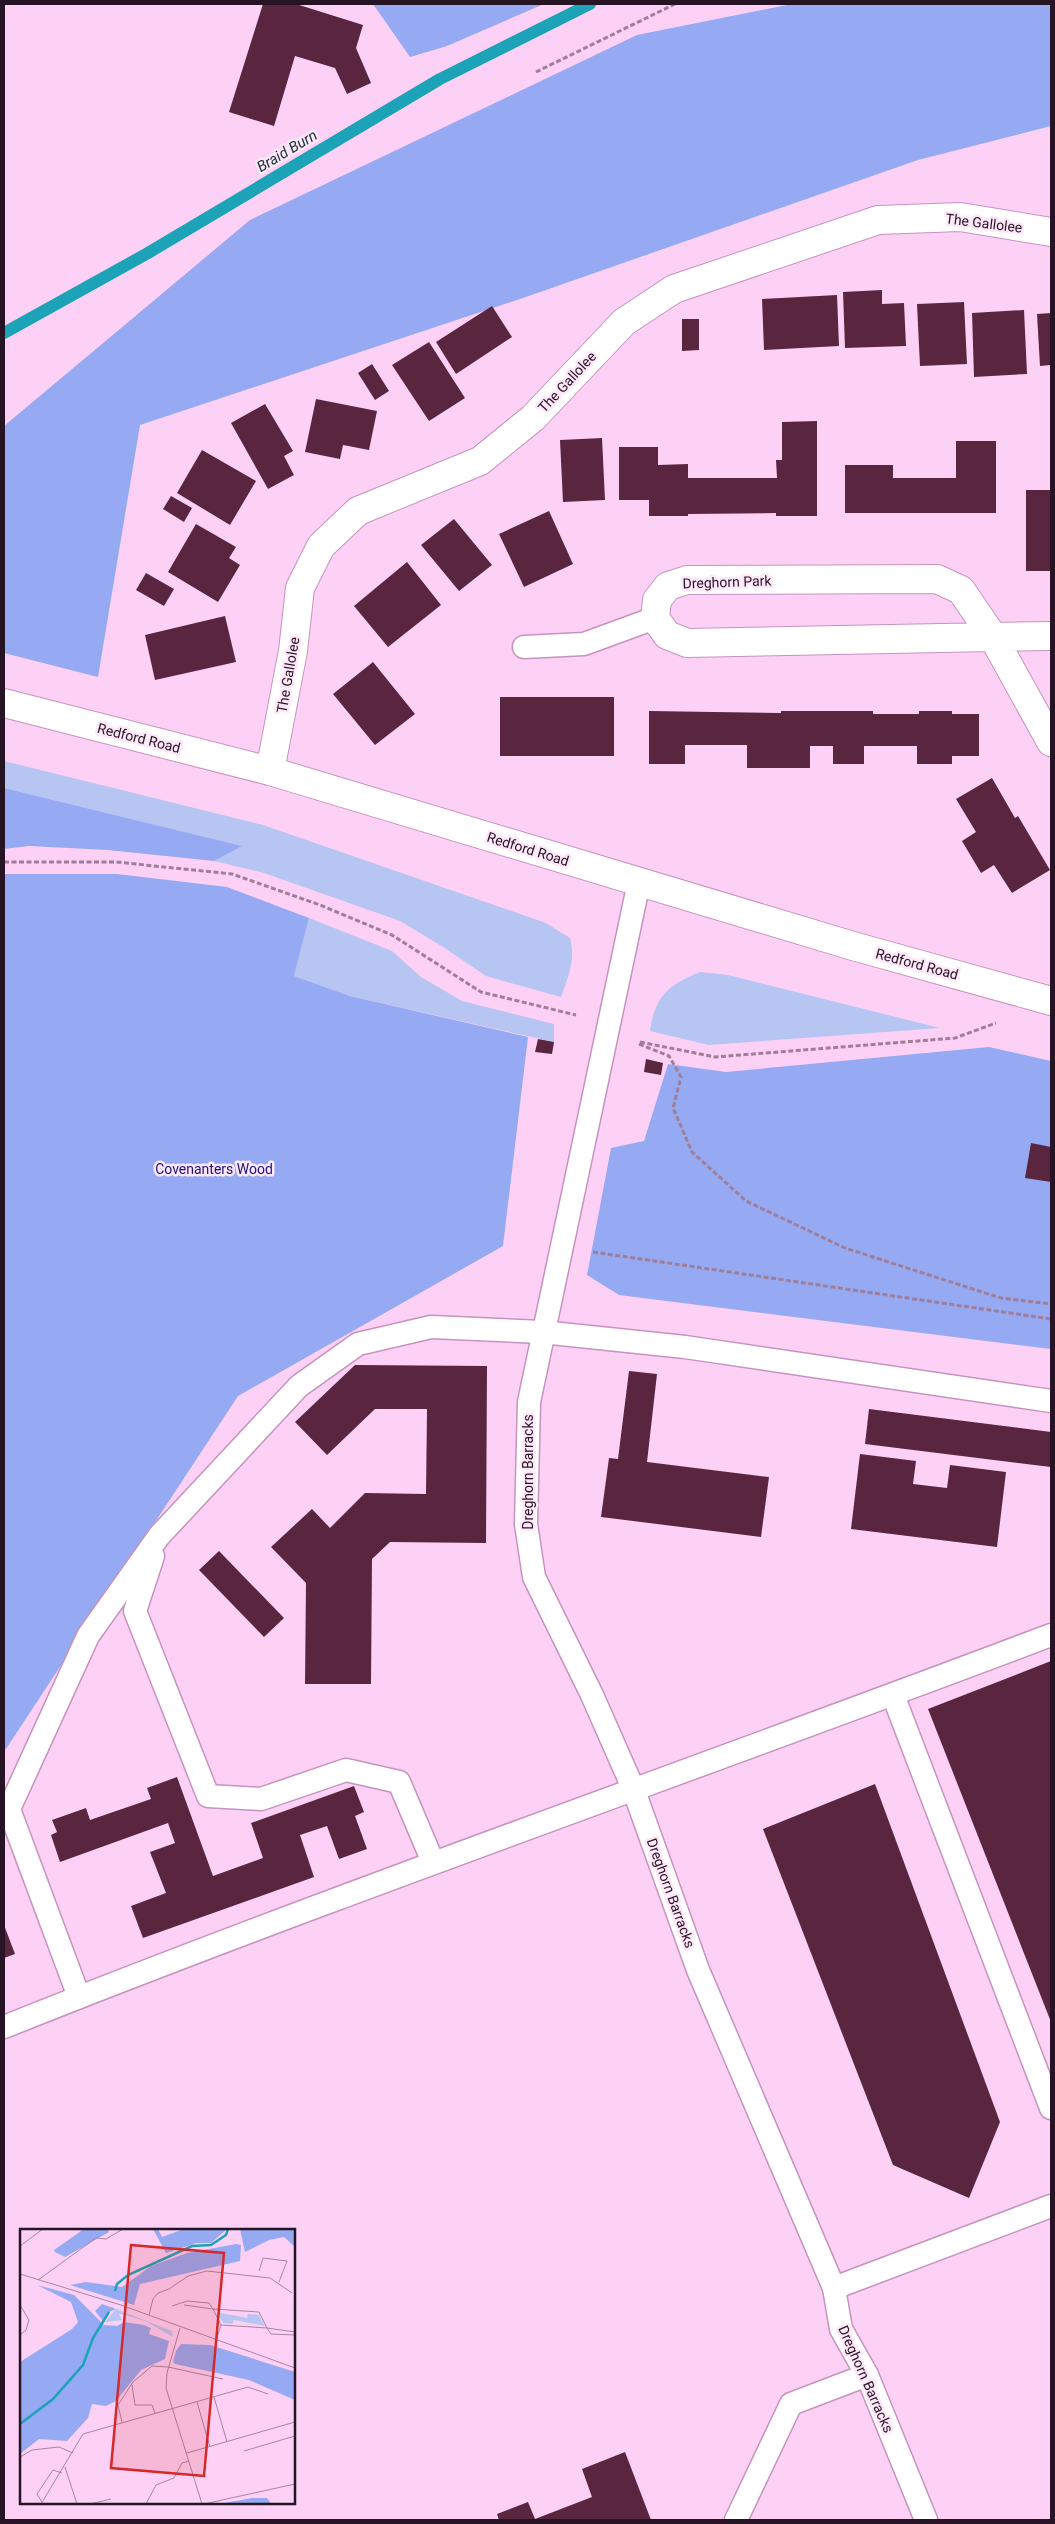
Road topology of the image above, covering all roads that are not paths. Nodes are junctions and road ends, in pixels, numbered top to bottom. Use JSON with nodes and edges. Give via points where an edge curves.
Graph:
{"nodes":[{"id":1,"x":1051,"y":232,"type":"edge"},
{"id":2,"x":655,"y":618,"type":"junction"},
{"id":3,"x":1051,"y":636,"type":"edge"},
{"id":4,"x":992,"y":637,"type":"junction"},
{"id":5,"x":524,"y":647,"type":"dead end"},
{"id":6,"x":4,"y":703,"type":"edge"},
{"id":7,"x":1051,"y":742,"type":"edge"},
{"id":8,"x":270,"y":771,"type":"junction"},
{"id":9,"x":639,"y":882,"type":"junction"},
{"id":10,"x":1051,"y":1001,"type":"edge"},
{"id":11,"x":542,"y":1332,"type":"junction"},
{"id":12,"x":1051,"y":1401,"type":"edge"},
{"id":13,"x":159,"y":1536,"type":"junction"},
{"id":14,"x":1051,"y":1635,"type":"edge"},
{"id":15,"x":894,"y":1695,"type":"junction"},
{"id":16,"x":633,"y":1788,"type":"junction"},
{"id":17,"x":433,"y":1862,"type":"junction"},
{"id":18,"x":79,"y":1997,"type":"junction"},
{"id":19,"x":4,"y":2027,"type":"edge"},
{"id":20,"x":1051,"y":2108,"type":"edge"},
{"id":21,"x":1051,"y":2206,"type":"edge"},
{"id":22,"x":834,"y":2288,"type":"junction"},
{"id":23,"x":867,"y":2375,"type":"junction"},
{"id":24,"x":736,"y":2520,"type":"edge"},
{"id":25,"x":926,"y":2520,"type":"edge"}],
"edges":[{"from":1,"to":8,"type":"street","name":"The Gallolee","via":[[960,217],[878,220],[674,289],[624,322],[533,418],[480,461],[358,510],[321,546],[300,588],[293,651]]},
{"from":2,"to":4,"type":"street","via":[[667,635],[687,643]]},
{"from":2,"to":4,"type":"street","name":"Dreghorn Park","via":[[657,600],[668,586],[686,580],[937,579],[961,590]]},
{"from":2,"to":5,"type":"lane","via":[[584,644]]},
{"from":3,"to":4,"type":"street"},
{"from":4,"to":7,"type":"street","name":"Dreghorn Park"},
{"from":6,"to":8,"type":"street","name":"Redford Road"},
{"from":8,"to":9,"type":"street","name":"Redford Road"},
{"from":9,"to":10,"type":"street","name":"Redford Road"},
{"from":9,"to":11,"type":"lane","name":"Dreghorn Barracks"},
{"from":11,"to":12,"type":"lane","via":[[685,1347]]},
{"from":11,"to":13,"type":"lane","via":[[431,1327],[358,1344],[299,1386]]},
{"from":11,"to":16,"type":"lane","name":"Dreghorn Barracks","via":[[529,1402],[526,1524],[534,1577]]},
{"from":13,"to":17,"type":"lane","via":[[136,1611],[208,1796],[261,1799],[346,1770],[399,1782]]},
{"from":13,"to":18,"type":"lane","via":[[88,1636],[9,1810]]},
{"from":14,"to":15,"type":"lane"},
{"from":15,"to":16,"type":"lane"},
{"from":15,"to":20,"type":"lane"},
{"from":16,"to":17,"type":"lane"},
{"from":16,"to":22,"type":"lane","name":"Dreghorn Barracks","via":[[698,1970]]},
{"from":17,"to":18,"type":"lane"},
{"from":18,"to":19,"type":"lane"},
{"from":21,"to":22,"type":"lane"},
{"from":22,"to":23,"type":"lane","name":"Dreghorn Barracks","via":[[842,2329]]},
{"from":23,"to":24,"type":"lane","via":[[791,2404]]},
{"from":23,"to":25,"type":"lane","name":"Dreghorn Barracks"}]}
